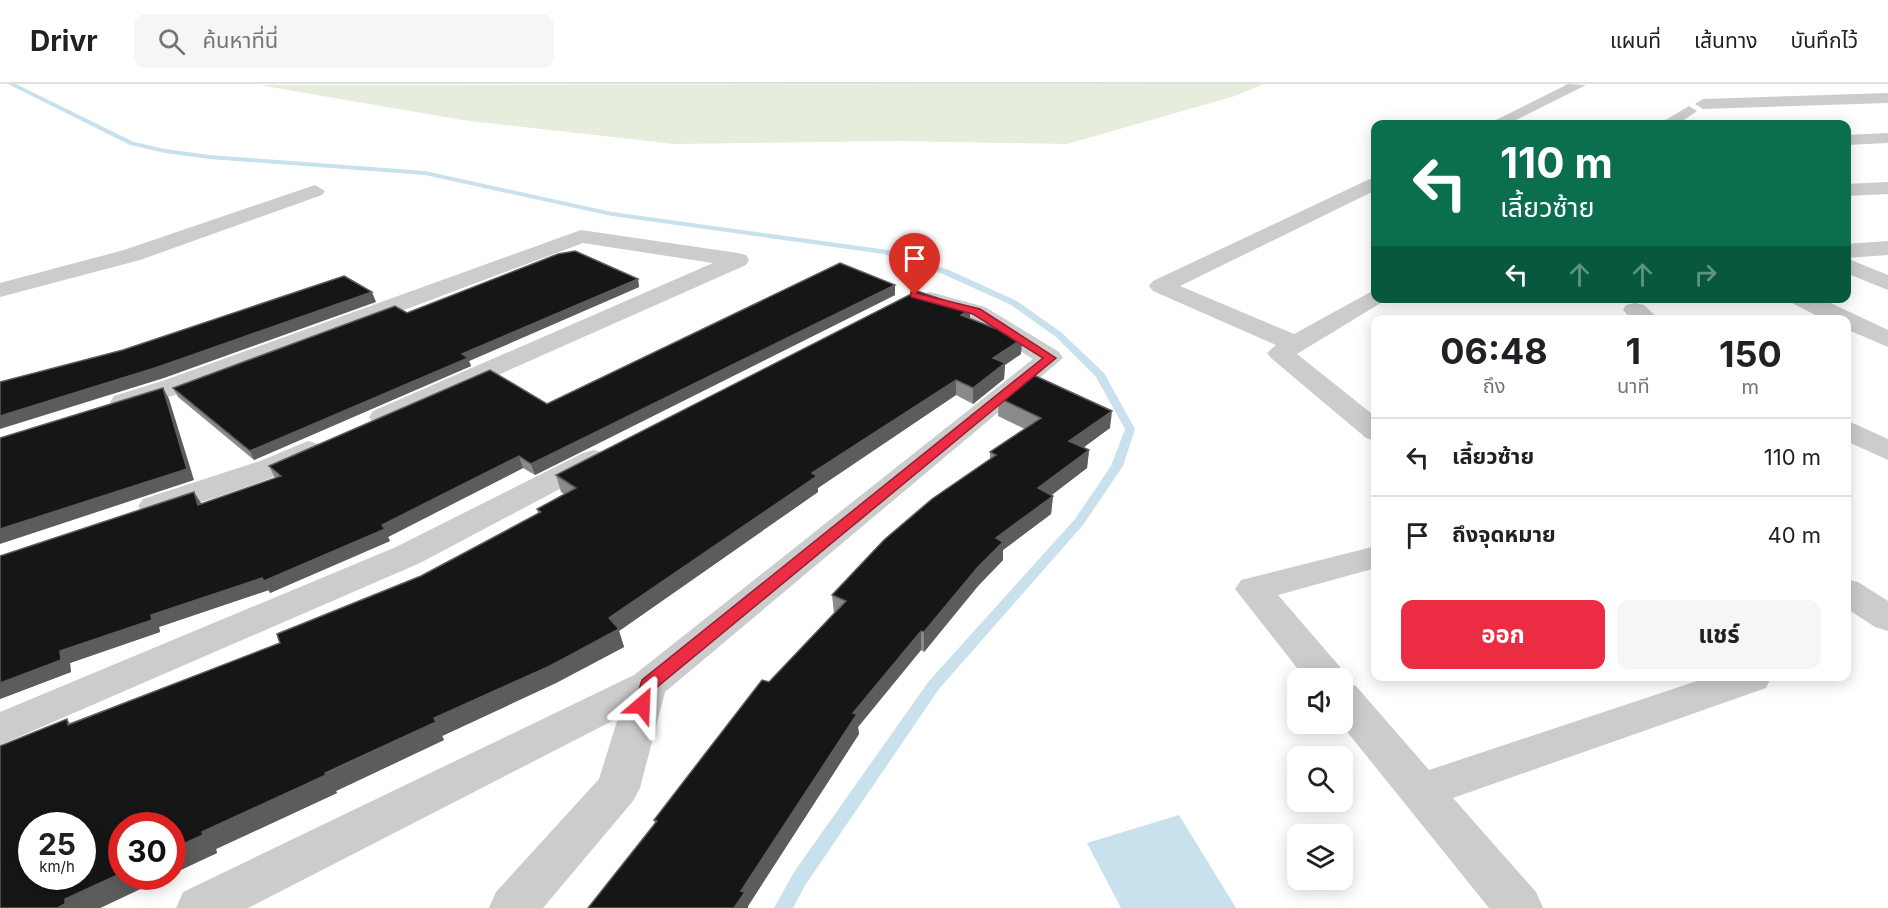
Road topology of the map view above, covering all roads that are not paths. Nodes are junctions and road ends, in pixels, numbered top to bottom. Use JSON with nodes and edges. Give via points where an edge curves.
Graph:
{"nodes":[{"id":1,"x":1578,"y":85,"type":"edge"},
{"id":2,"x":1888,"y":98,"type":"edge"},
{"id":3,"x":1505,"y":120,"type":"edge"},
{"id":4,"x":1674,"y":120,"type":"edge"},
{"id":5,"x":1888,"y":138,"type":"edge"},
{"id":6,"x":1851,"y":140,"type":"edge"},
{"id":7,"x":1371,"y":184,"type":"edge"},
{"id":8,"x":1888,"y":188,"type":"edge"},
{"id":9,"x":1851,"y":190,"type":"edge"},
{"id":10,"x":315,"y":191,"type":"dead end"},
{"id":11,"x":1888,"y":248,"type":"edge"},
{"id":12,"x":1851,"y":251,"type":"edge"},
{"id":13,"x":1851,"y":267,"type":"edge"},
{"id":14,"x":1888,"y":283,"type":"edge"},
{"id":15,"x":0,"y":290,"type":"edge"},
{"id":16,"x":1371,"y":299,"type":"edge"},
{"id":17,"x":904,"y":300,"type":"edge"},
{"id":18,"x":1810,"y":303,"type":"edge"},
{"id":19,"x":1836,"y":315,"type":"edge"},
{"id":20,"x":1851,"y":322,"type":"edge"},
{"id":21,"x":1888,"y":339,"type":"edge"},
{"id":22,"x":1296,"y":344,"type":"junction"},
{"id":23,"x":98,"y":410,"type":"edge"},
{"id":24,"x":1371,"y":428,"type":"edge"},
{"id":25,"x":1851,"y":432,"type":"edge"},
{"id":26,"x":619,"y":446,"type":"edge"},
{"id":27,"x":1888,"y":452,"type":"edge"},
{"id":28,"x":135,"y":512,"type":"edge"},
{"id":29,"x":1371,"y":553,"type":"edge"},
{"id":30,"x":1851,"y":594,"type":"edge"},
{"id":31,"x":1888,"y":618,"type":"edge"},
{"id":32,"x":1319,"y":668,"type":"edge"},
{"id":33,"x":1743,"y":681,"type":"edge"},
{"id":34,"x":648,"y":685,"type":"junction"},
{"id":35,"x":1353,"y":710,"type":"edge"},
{"id":36,"x":0,"y":729,"type":"edge"},
{"id":37,"x":1421,"y":791,"type":"junction"},
{"id":38,"x":200,"y":908,"type":"edge"},
{"id":39,"x":513,"y":908,"type":"edge"},
{"id":40,"x":1519,"y":908,"type":"edge"}],
"edges":[{"from":1,"to":3,"type":"street"},
{"from":2,"to":4,"type":"street","via":[[1696,107]]},
{"from":5,"to":6,"type":"street"},
{"from":7,"to":22,"type":"street","via":[[1161,286]]},
{"from":8,"to":9,"type":"street"},
{"from":10,"to":15,"type":"street","via":[[132,255]]},
{"from":11,"to":12,"type":"street"},
{"from":13,"to":14,"type":"street"},
{"from":16,"to":22,"type":"street"},
{"from":17,"to":34,"type":"street","via":[[915,295],[976,312],[1050,358]]},
{"from":18,"to":19,"type":"street"},
{"from":20,"to":21,"type":"street"},
{"from":22,"to":24,"type":"street","via":[[1281,353]]},
{"from":23,"to":28,"type":"street","via":[[175,386],[581,236],[738,260],[271,466]]},
{"from":25,"to":27,"type":"street"},
{"from":26,"to":36,"type":"street","via":[[408,555]]},
{"from":29,"to":32,"type":"street","via":[[1253,589]]},
{"from":30,"to":31,"type":"street"},
{"from":33,"to":37,"type":"street"},
{"from":34,"to":38,"type":"street"},
{"from":34,"to":39,"type":"street","via":[[618,788]]},
{"from":35,"to":37,"type":"street"},
{"from":37,"to":40,"type":"street"}]}
